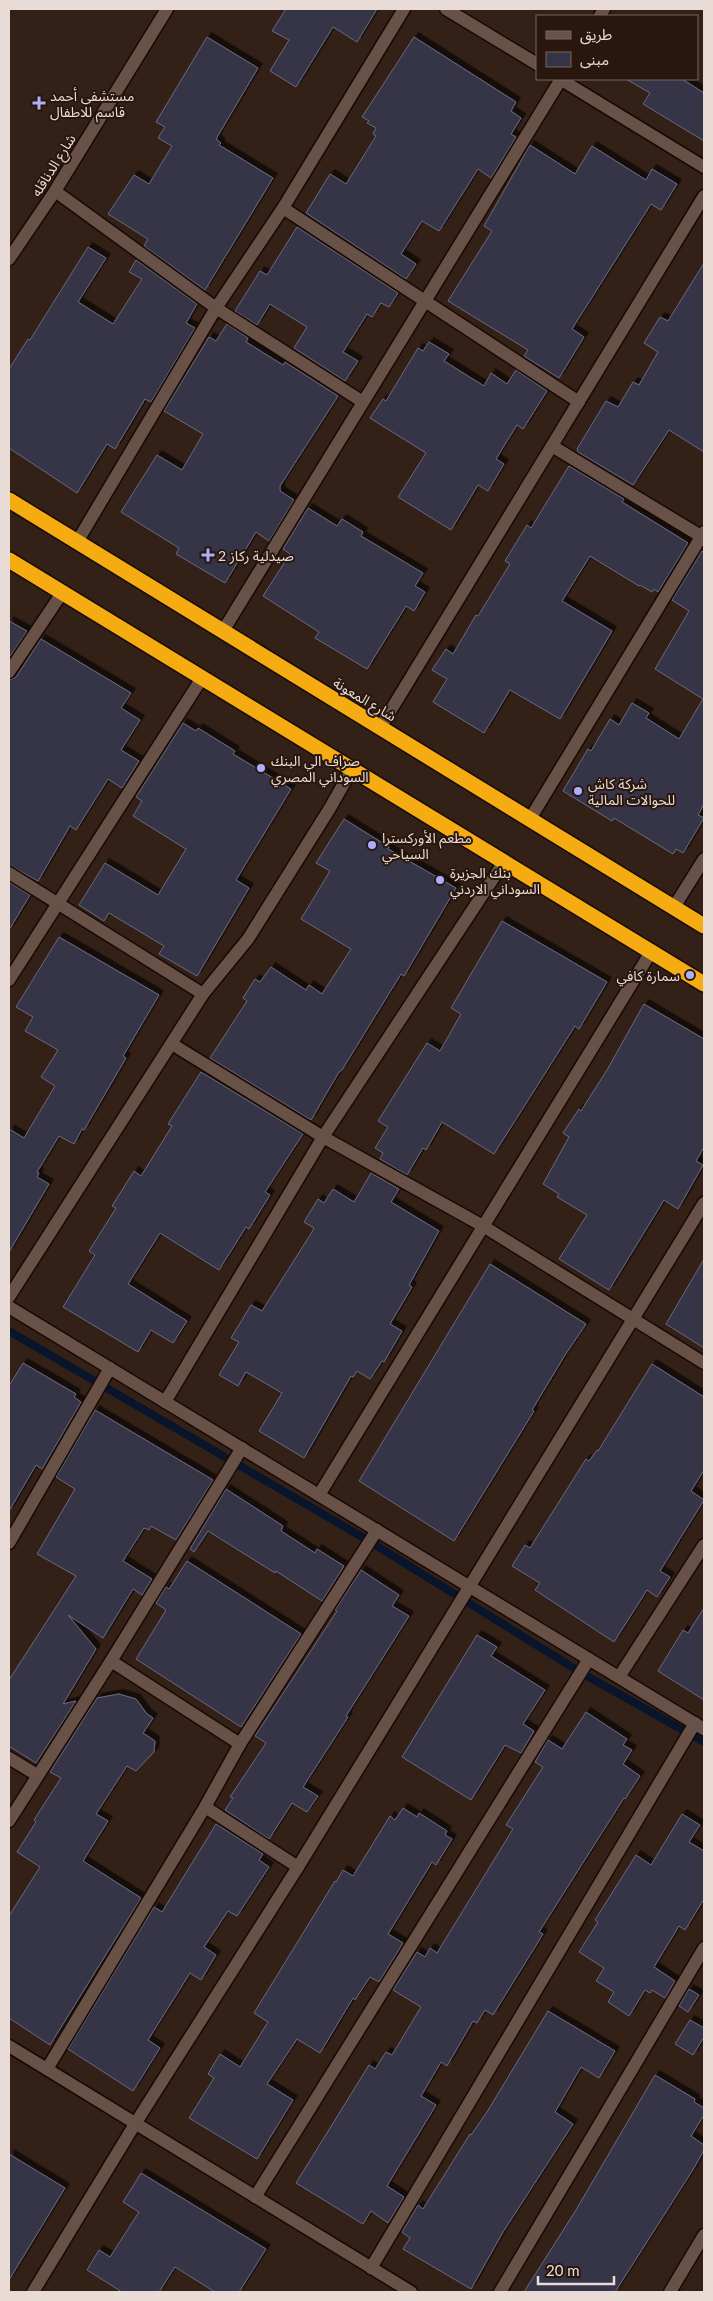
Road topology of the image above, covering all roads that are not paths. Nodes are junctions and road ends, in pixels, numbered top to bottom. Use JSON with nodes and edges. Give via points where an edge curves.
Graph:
{"nodes":[{"id":1,"x":167,"y":9,"type":"edge"},
{"id":2,"x":404,"y":9,"type":"edge"},
{"id":3,"x":446,"y":9,"type":"edge"},
{"id":4,"x":536,"y":63,"type":"edge"},
{"id":5,"x":560,"y":80,"type":"edge"},
{"id":6,"x":563,"y":80,"type":"edge"},
{"id":7,"x":704,"y":167,"type":"edge"},
{"id":8,"x":55,"y":191,"type":"junction"},
{"id":9,"x":704,"y":196,"type":"edge"},
{"id":10,"x":283,"y":208,"type":"junction"},
{"id":11,"x":9,"y":259,"type":"edge"},
{"id":12,"x":425,"y":300,"type":"junction"},
{"id":13,"x":216,"y":308,"type":"junction"},
{"id":14,"x":363,"y":402,"type":"junction"},
{"id":15,"x":579,"y":402,"type":"junction"},
{"id":16,"x":552,"y":446,"type":"junction"},
{"id":17,"x":9,"y":500,"type":"edge"},
{"id":18,"x":703,"y":536,"type":"edge"},
{"id":19,"x":77,"y":542,"type":"junction"},
{"id":20,"x":9,"y":560,"type":"edge"},
{"id":21,"x":62,"y":593,"type":"junction"},
{"id":22,"x":223,"y":631,"type":"junction"},
{"id":23,"x":9,"y":672,"type":"edge"},
{"id":24,"x":202,"y":678,"type":"junction"},
{"id":25,"x":380,"y":728,"type":"junction"},
{"id":26,"x":352,"y":769,"type":"junction"},
{"id":27,"x":530,"y":819,"type":"junction"},
{"id":28,"x":704,"y":859,"type":"edge"},
{"id":29,"x":504,"y":862,"type":"junction"},
{"id":30,"x":9,"y":873,"type":"edge"},
{"id":31,"x":57,"y":905,"type":"junction"},
{"id":32,"x":674,"y":907,"type":"junction"},
{"id":33,"x":704,"y":926,"type":"edge"},
{"id":34,"x":652,"y":952,"type":"junction"},
{"id":35,"x":9,"y":980,"type":"edge"},
{"id":36,"x":704,"y":984,"type":"edge"},
{"id":37,"x":203,"y":994,"type":"junction"},
{"id":38,"x":172,"y":1044,"type":"junction"},
{"id":39,"x":323,"y":1137,"type":"junction"},
{"id":40,"x":704,"y":1203,"type":"edge"},
{"id":41,"x":483,"y":1226,"type":"junction"},
{"id":42,"x":9,"y":1297,"type":"edge"},
{"id":43,"x":9,"y":1307,"type":"edge"},
{"id":44,"x":634,"y":1319,"type":"junction"},
{"id":45,"x":704,"y":1363,"type":"edge"},
{"id":46,"x":110,"y":1368,"type":"junction"},
{"id":47,"x":165,"y":1402,"type":"junction"},
{"id":48,"x":242,"y":1448,"type":"junction"},
{"id":49,"x":319,"y":1495,"type":"junction"},
{"id":50,"x":377,"y":1530,"type":"junction"},
{"id":51,"x":9,"y":1543,"type":"edge"},
{"id":52,"x":704,"y":1545,"type":"edge"},
{"id":53,"x":470,"y":1587,"type":"junction"},
{"id":54,"x":588,"y":1659,"type":"junction"},
{"id":55,"x":111,"y":1661,"type":"junction"},
{"id":56,"x":619,"y":1677,"type":"junction"},
{"id":57,"x":700,"y":1726,"type":"edge"},
{"id":58,"x":240,"y":1744,"type":"junction"},
{"id":59,"x":9,"y":1758,"type":"edge"},
{"id":60,"x":36,"y":1775,"type":"junction"},
{"id":61,"x":205,"y":1807,"type":"junction"},
{"id":62,"x":9,"y":1821,"type":"edge"},
{"id":63,"x":298,"y":1866,"type":"junction"},
{"id":64,"x":704,"y":1948,"type":"edge"},
{"id":65,"x":9,"y":2046,"type":"edge"},
{"id":66,"x":46,"y":2069,"type":"junction"},
{"id":67,"x":135,"y":2124,"type":"junction"},
{"id":68,"x":255,"y":2197,"type":"junction"},
{"id":69,"x":704,"y":2234,"type":"edge"},
{"id":70,"x":371,"y":2268,"type":"junction"},
{"id":71,"x":33,"y":2292,"type":"edge"},
{"id":72,"x":411,"y":2292,"type":"edge"},
{"id":73,"x":500,"y":2292,"type":"edge"},
{"id":74,"x":670,"y":2292,"type":"edge"}],
"edges":[{"from":1,"to":8,"type":"street","name":"شارع الدناقله"},
{"from":2,"to":10,"type":"street"},
{"from":3,"to":4,"type":"street"},
{"from":5,"to":12,"type":"street"},
{"from":6,"to":7,"type":"street"},
{"from":8,"to":11,"type":"street","name":"شارع الدناقله"},
{"from":8,"to":13,"type":"street"},
{"from":9,"to":15,"type":"street"},
{"from":10,"to":12,"type":"street"},
{"from":10,"to":13,"type":"street"},
{"from":12,"to":14,"type":"street"},
{"from":12,"to":15,"type":"street"},
{"from":13,"to":14,"type":"street"},
{"from":13,"to":19,"type":"street"},
{"from":14,"to":22,"type":"street"},
{"from":15,"to":16,"type":"street"},
{"from":16,"to":18,"type":"street"},
{"from":16,"to":25,"type":"street"},
{"from":17,"to":19,"type":"highway","name":"شارع المعونة"},
{"from":18,"to":27,"type":"street"},
{"from":19,"to":22,"type":"highway","name":"شارع المعونة"},
{"from":20,"to":21,"type":"highway"},
{"from":21,"to":23,"type":"street"},
{"from":21,"to":24,"type":"highway"},
{"from":22,"to":25,"type":"highway","name":"شارع المعونة"},
{"from":24,"to":26,"type":"highway"},
{"from":24,"to":31,"type":"street"},
{"from":25,"to":27,"type":"highway","name":"شارع المعونة"},
{"from":26,"to":29,"type":"highway"},
{"from":26,"to":37,"type":"street","via":[[248,939]]},
{"from":27,"to":32,"type":"highway","name":"شارع المعونة"},
{"from":28,"to":32,"type":"street"},
{"from":29,"to":34,"type":"highway"},
{"from":29,"to":39,"type":"street"},
{"from":30,"to":31,"type":"street"},
{"from":31,"to":35,"type":"street"},
{"from":31,"to":37,"type":"street"},
{"from":32,"to":33,"type":"highway","name":"شارع المعونة"},
{"from":34,"to":36,"type":"highway"},
{"from":34,"to":41,"type":"street"},
{"from":37,"to":38,"type":"street"},
{"from":38,"to":39,"type":"street"},
{"from":38,"to":42,"type":"street"},
{"from":39,"to":41,"type":"street"},
{"from":39,"to":47,"type":"street"},
{"from":40,"to":44,"type":"street"},
{"from":41,"to":44,"type":"street"},
{"from":41,"to":49,"type":"street"},
{"from":43,"to":46,"type":"street"},
{"from":44,"to":45,"type":"street"},
{"from":44,"to":53,"type":"street"},
{"from":46,"to":47,"type":"street"},
{"from":46,"to":51,"type":"street"},
{"from":47,"to":48,"type":"street"},
{"from":48,"to":49,"type":"street"},
{"from":48,"to":55,"type":"street"},
{"from":49,"to":50,"type":"street"},
{"from":50,"to":53,"type":"street"},
{"from":50,"to":58,"type":"street"},
{"from":52,"to":56,"type":"street"},
{"from":53,"to":54,"type":"street"},
{"from":53,"to":63,"type":"street"},
{"from":54,"to":56,"type":"street"},
{"from":54,"to":68,"type":"street"},
{"from":55,"to":58,"type":"street"},
{"from":55,"to":60,"type":"street"},
{"from":56,"to":57,"type":"street"},
{"from":57,"to":70,"type":"street"},
{"from":58,"to":61,"type":"street"},
{"from":59,"to":60,"type":"street"},
{"from":60,"to":62,"type":"street"},
{"from":61,"to":63,"type":"street"},
{"from":61,"to":66,"type":"street"},
{"from":63,"to":67,"type":"street"},
{"from":64,"to":73,"type":"street"},
{"from":65,"to":66,"type":"street"},
{"from":66,"to":67,"type":"street"},
{"from":67,"to":68,"type":"street"},
{"from":67,"to":71,"type":"street"},
{"from":68,"to":70,"type":"street"},
{"from":69,"to":74,"type":"street"},
{"from":70,"to":72,"type":"street"}]}
